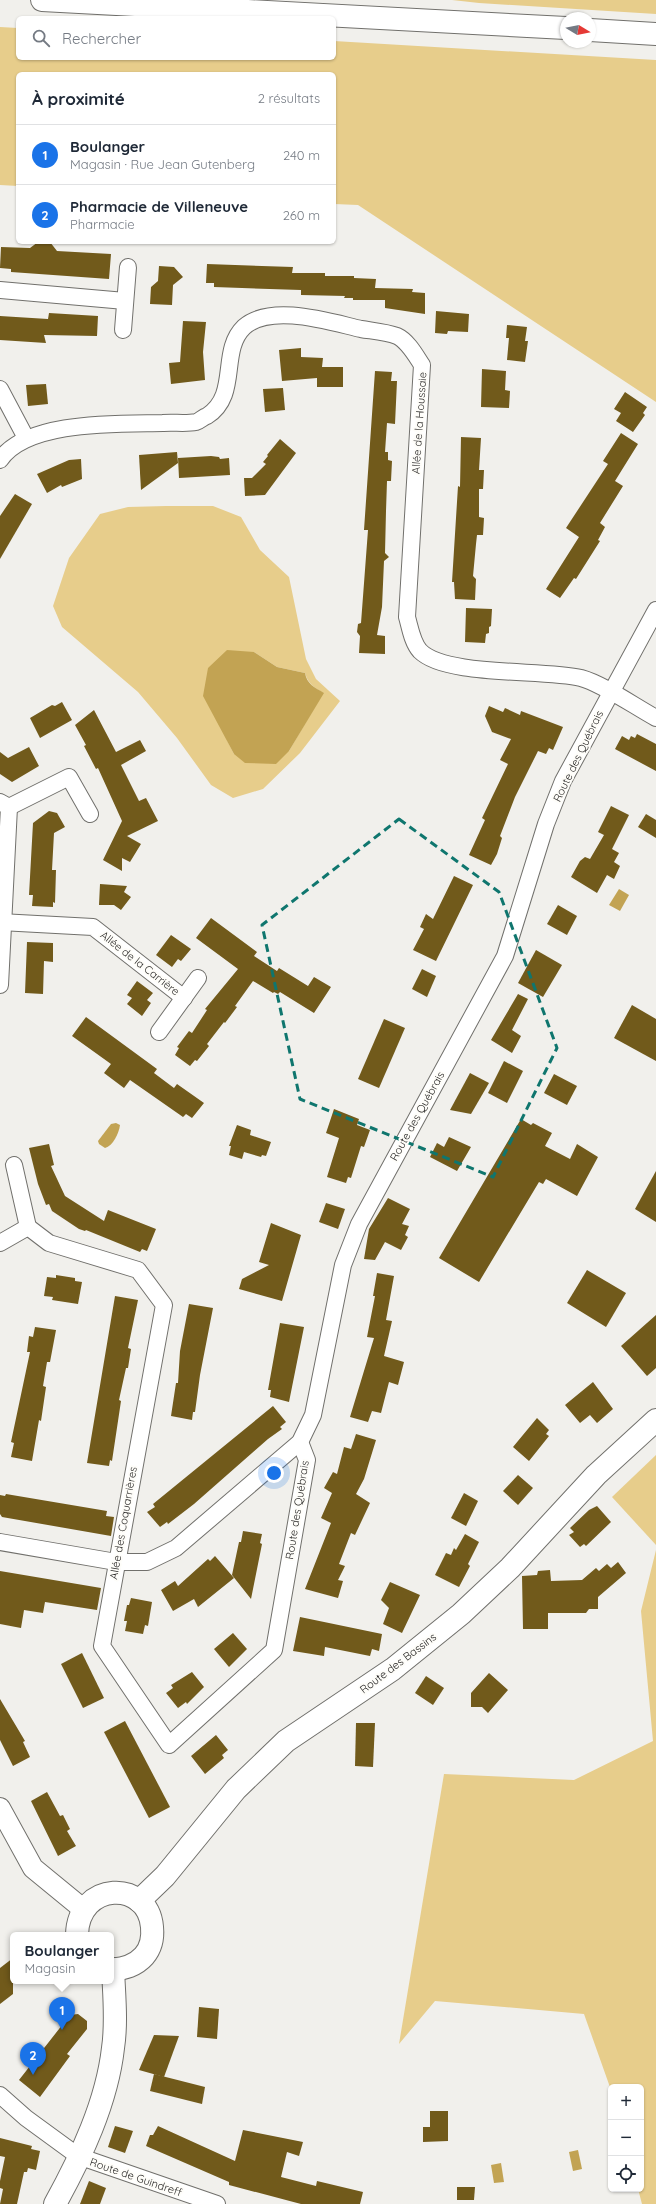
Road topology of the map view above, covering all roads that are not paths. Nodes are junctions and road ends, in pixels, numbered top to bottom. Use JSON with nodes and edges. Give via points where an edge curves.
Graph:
{"nodes":[{"id":1,"x":42,"y":0,"type":"edge"},
{"id":2,"x":323,"y":0,"type":"edge"},
{"id":3,"x":490,"y":23,"type":"junction"},
{"id":4,"x":560,"y":28,"type":"edge"},
{"id":5,"x":596,"y":30,"type":"edge"},
{"id":6,"x":656,"y":34,"type":"edge"},
{"id":7,"x":128,"y":267,"type":"dead end"},
{"id":8,"x":0,"y":290,"type":"edge"},
{"id":9,"x":125,"y":301,"type":"junction"},
{"id":10,"x":123,"y":330,"type":"dead end"},
{"id":11,"x":0,"y":389,"type":"edge"},
{"id":12,"x":26,"y":438,"type":"junction"},
{"id":13,"x":0,"y":460,"type":"edge"},
{"id":14,"x":656,"y":610,"type":"edge"},
{"id":15,"x":610,"y":692,"type":"junction"},
{"id":16,"x":656,"y":718,"type":"edge"},
{"id":17,"x":5,"y":805,"type":"edge"},
{"id":18,"x":90,"y":814,"type":"dead end"},
{"id":19,"x":2,"y":922,"type":"edge"},
{"id":20,"x":198,"y":978,"type":"dead end"},
{"id":21,"x":0,"y":985,"type":"edge"},
{"id":22,"x":184,"y":998,"type":"junction"},
{"id":23,"x":159,"y":1032,"type":"dead end"},
{"id":24,"x":14,"y":1165,"type":"dead end"},
{"id":25,"x":28,"y":1227,"type":"junction"},
{"id":26,"x":0,"y":1243,"type":"edge"},
{"id":27,"x":656,"y":1420,"type":"edge"},
{"id":28,"x":300,"y":1442,"type":"junction"},
{"id":29,"x":0,"y":1542,"type":"edge"},
{"id":30,"x":116,"y":1562,"type":"junction"},
{"id":31,"x":274,"y":1650,"type":"joint"},
{"id":32,"x":0,"y":1808,"type":"edge"},
{"id":33,"x":139,"y":1901,"type":"junction"},
{"id":34,"x":83,"y":1909,"type":"junction"},
{"id":35,"x":77,"y":1932,"type":"edge"},
{"id":36,"x":114,"y":1969,"type":"edge"},
{"id":37,"x":112,"y":1984,"type":"edge"},
{"id":38,"x":0,"y":2095,"type":"edge"},
{"id":39,"x":78,"y":2156,"type":"junction"},
{"id":40,"x":55,"y":2204,"type":"edge"},
{"id":41,"x":217,"y":2204,"type":"edge"}],
"edges":[{"from":1,"to":3,"type":"main road"},
{"from":2,"to":3,"type":"main road","via":[[453,13]]},
{"from":3,"to":4,"type":"main road"},
{"from":5,"to":6,"type":"main road"},
{"from":7,"to":9,"type":"street"},
{"from":8,"to":9,"type":"street"},
{"from":9,"to":10,"type":"street"},
{"from":11,"to":12,"type":"street"},
{"from":12,"to":13,"type":"street","name":"Allée de la Houssaie"},
{"from":12,"to":15,"type":"street","name":"Allée de la Houssaie","via":[[101,425],[197,422],[213,412],[224,398],[235,340],[244,327],[261,318],[305,316],[398,337],[411,349],[422,365],[407,617],[411,633],[420,650],[433,660],[484,670],[580,678]]},
{"from":14,"to":15,"type":"street","name":"Route des Québrais"},
{"from":15,"to":16,"type":"street","name":"Allée de la Houssaie"},
{"from":15,"to":28,"type":"street","name":"Route des Québrais","via":[[563,781],[546,824],[505,956],[359,1224],[343,1265],[313,1415]]},
{"from":17,"to":18,"type":"street","via":[[69,778]]},
{"from":17,"to":19,"type":"street"},
{"from":19,"to":21,"type":"street"},
{"from":19,"to":22,"type":"street","name":"Allée de la Carrière","via":[[93,927]]},
{"from":20,"to":22,"type":"street","name":"Allée de la Carrière"},
{"from":22,"to":23,"type":"street","name":"Allée de la Carrière"},
{"from":24,"to":25,"type":"street"},
{"from":25,"to":26,"type":"street"},
{"from":25,"to":30,"type":"street","name":"Allée des Coquarrières","via":[[49,1243],[138,1270],[164,1305]]},
{"from":27,"to":33,"type":"main road","name":"Route des Bassins","via":[[596,1475],[510,1568],[461,1614],[393,1669],[286,1741],[236,1788],[166,1876]]},
{"from":28,"to":30,"type":"street","via":[[176,1548],[147,1562]]},
{"from":28,"to":31,"type":"street","name":"Route des Québrais","via":[[307,1460]]},
{"from":29,"to":30,"type":"street"},
{"from":30,"to":31,"type":"street","name":"Allée des Coquarrières","via":[[102,1646],[169,1745]]},
{"from":32,"to":34,"type":"street","via":[[33,1868]]},
{"from":33,"to":34,"type":"main road","via":[[127,1894],[114,1892],[101,1895]]},
{"from":33,"to":36,"type":"main road","via":[[152,1921],[150,1945],[144,1956],[134,1964]]},
{"from":34,"to":35,"type":"main road","via":[[77,1924]]},
{"from":37,"to":39,"type":"main road","via":[[114,2047],[108,2079],[99,2110]]},
{"from":38,"to":39,"type":"street","name":"Route de Guindreff","via":[[26,2118]]},
{"from":39,"to":40,"type":"main road"},
{"from":39,"to":41,"type":"street","name":"Route de Guindreff"}]}
